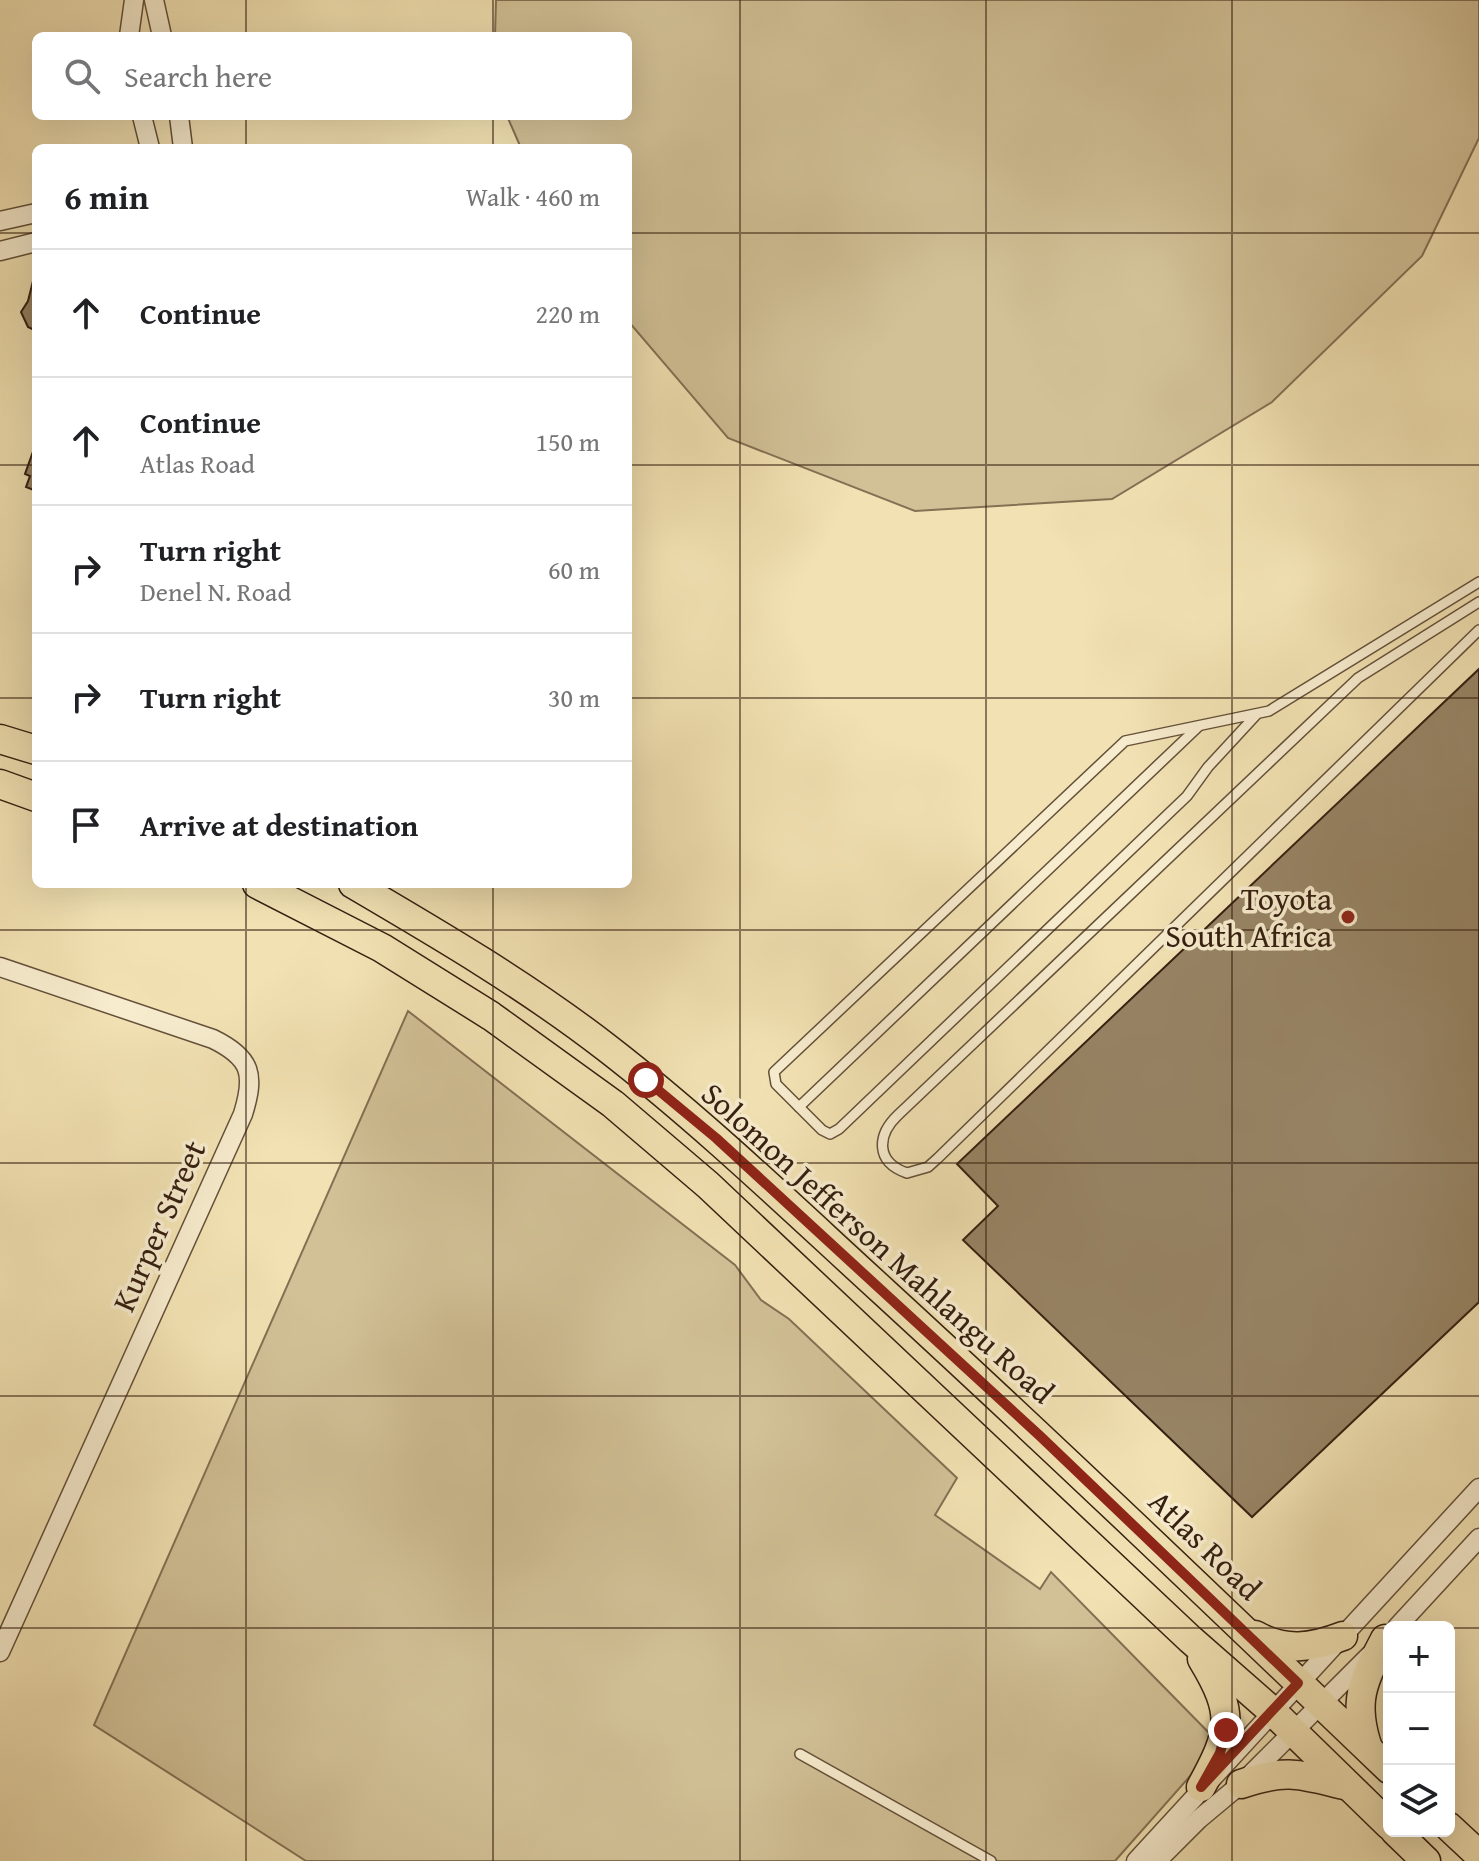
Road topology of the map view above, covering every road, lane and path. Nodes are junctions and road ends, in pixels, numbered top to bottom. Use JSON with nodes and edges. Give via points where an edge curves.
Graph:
{"nodes":[{"id":1,"x":134,"y":0,"type":"edge"},
{"id":2,"x":154,"y":0,"type":"edge"},
{"id":3,"x":130,"y":32,"type":"edge"},
{"id":4,"x":161,"y":32,"type":"edge"},
{"id":5,"x":143,"y":120,"type":"edge"},
{"id":6,"x":180,"y":120,"type":"edge"},
{"id":7,"x":149,"y":144,"type":"edge"},
{"id":8,"x":182,"y":144,"type":"edge"},
{"id":9,"x":32,"y":214,"type":"edge"},
{"id":10,"x":0,"y":221,"type":"edge"},
{"id":11,"x":32,"y":243,"type":"edge"},
{"id":12,"x":0,"y":251,"type":"edge"},
{"id":13,"x":1479,"y":582,"type":"edge"},
{"id":14,"x":1479,"y":602,"type":"edge"},
{"id":15,"x":1479,"y":630,"type":"edge"},
{"id":16,"x":1257,"y":714,"type":"junction"},
{"id":17,"x":1199,"y":726,"type":"junction"},
{"id":18,"x":0,"y":739,"type":"edge"},
{"id":19,"x":32,"y":749,"type":"edge"},
{"id":20,"x":0,"y":784,"type":"edge"},
{"id":21,"x":32,"y":796,"type":"edge"},
{"id":22,"x":265,"y":888,"type":"edge"},
{"id":23,"x":360,"y":888,"type":"edge"},
{"id":24,"x":0,"y":967,"type":"edge"},
{"id":25,"x":799,"y":1107,"type":"junction"},
{"id":26,"x":1040,"y":1436,"type":"joint"},
{"id":27,"x":1479,"y":1488,"type":"edge"},
{"id":28,"x":1479,"y":1538,"type":"edge"},
{"id":29,"x":0,"y":1600,"type":"edge"},
{"id":30,"x":19,"y":1607,"type":"junction"},
{"id":31,"x":1402,"y":1621,"type":"edge"},
{"id":32,"x":1241,"y":1627,"type":"junction"},
{"id":33,"x":1343,"y":1636,"type":"junction"},
{"id":34,"x":1190,"y":1639,"type":"junction"},
{"id":35,"x":1383,"y":1641,"type":"edge"},
{"id":36,"x":1383,"y":1646,"type":"edge"},
{"id":37,"x":0,"y":1652,"type":"edge"},
{"id":38,"x":1298,"y":1683,"type":"junction"},
{"id":39,"x":1321,"y":1705,"type":"junction"},
{"id":40,"x":1272,"y":1711,"type":"junction"},
{"id":41,"x":1294,"y":1732,"type":"junction"},
{"id":42,"x":800,"y":1754,"type":"dead end"},
{"id":43,"x":1379,"y":1760,"type":"edge"},
{"id":44,"x":1241,"y":1784,"type":"junction"},
{"id":45,"x":1348,"y":1786,"type":"junction"},
{"id":46,"x":1201,"y":1787,"type":"junction"},
{"id":47,"x":1383,"y":1819,"type":"edge"},
{"id":48,"x":1455,"y":1833,"type":"edge"},
{"id":49,"x":1401,"y":1837,"type":"edge"},
{"id":50,"x":1479,"y":1855,"type":"edge"},
{"id":51,"x":991,"y":1861,"type":"edge"},
{"id":52,"x":1136,"y":1861,"type":"edge"},
{"id":53,"x":1157,"y":1861,"type":"edge"},
{"id":54,"x":1426,"y":1861,"type":"edge"}],
"edges":[{"from":1,"to":3,"type":"street"},
{"from":2,"to":4,"type":"street"},
{"from":5,"to":7,"type":"street"},
{"from":6,"to":8,"type":"street"},
{"from":9,"to":10,"type":"street"},
{"from":11,"to":12,"type":"street"},
{"from":13,"to":16,"type":"lane"},
{"from":14,"to":15,"type":"lane","via":[[1358,678],[890,1123],[883,1150],[892,1165],[907,1173],[938,1158]]},
{"from":16,"to":17,"type":"lane"},
{"from":16,"to":25,"type":"lane","via":[[1187,796],[839,1129],[826,1133]]},
{"from":17,"to":25,"type":"lane"},
{"from":17,"to":25,"type":"lane","via":[[1118,747],[797,1050],[773,1075]]},
{"from":18,"to":19,"type":"main road"},
{"from":20,"to":21,"type":"main road"},
{"from":22,"to":34,"type":"main road","via":[[382,948],[491,1016],[613,1104],[708,1185]]},
{"from":23,"to":26,"type":"main road","name":"Solomon Jefferson Mahlangu Road","via":[[464,948],[607,1048],[716,1138]]},
{"from":24,"to":30,"type":"street","name":"Kurper Street","via":[[226,1045],[250,1073],[251,1083],[243,1114]]},
{"from":26,"to":32,"type":"main road","name":"Atlas Road"},
{"from":27,"to":33,"type":"street"},
{"from":28,"to":31,"type":"street"},
{"from":29,"to":30,"type":"street"},
{"from":30,"to":37,"type":"street","name":"Kurper Street"},
{"from":32,"to":33,"type":"main road","via":[[1291,1648]]},
{"from":32,"to":38,"type":"main road","name":"Atlas Road"},
{"from":33,"to":38,"type":"street"},
{"from":34,"to":40,"type":"main road"},
{"from":34,"to":46,"type":"main road","via":[[1219,1687],[1226,1717],[1220,1753]]},
{"from":35,"to":39,"type":"street"},
{"from":36,"to":43,"type":"main road","via":[[1370,1668],[1359,1708],[1361,1727]]},
{"from":38,"to":39,"type":"main road","name":"Atlas Road"},
{"from":38,"to":40,"type":"street"},
{"from":39,"to":41,"type":"street"},
{"from":39,"to":43,"type":"main road"},
{"from":40,"to":41,"type":"main road"},
{"from":40,"to":46,"type":"street"},
{"from":41,"to":44,"type":"street"},
{"from":41,"to":45,"type":"main road"},
{"from":42,"to":51,"type":"lane"},
{"from":44,"to":45,"type":"main road","via":[[1290,1773]]},
{"from":44,"to":53,"type":"street"},
{"from":45,"to":47,"type":"main road"},
{"from":46,"to":52,"type":"street"},
{"from":48,"to":50,"type":"main road"},
{"from":49,"to":54,"type":"main road"}]}
